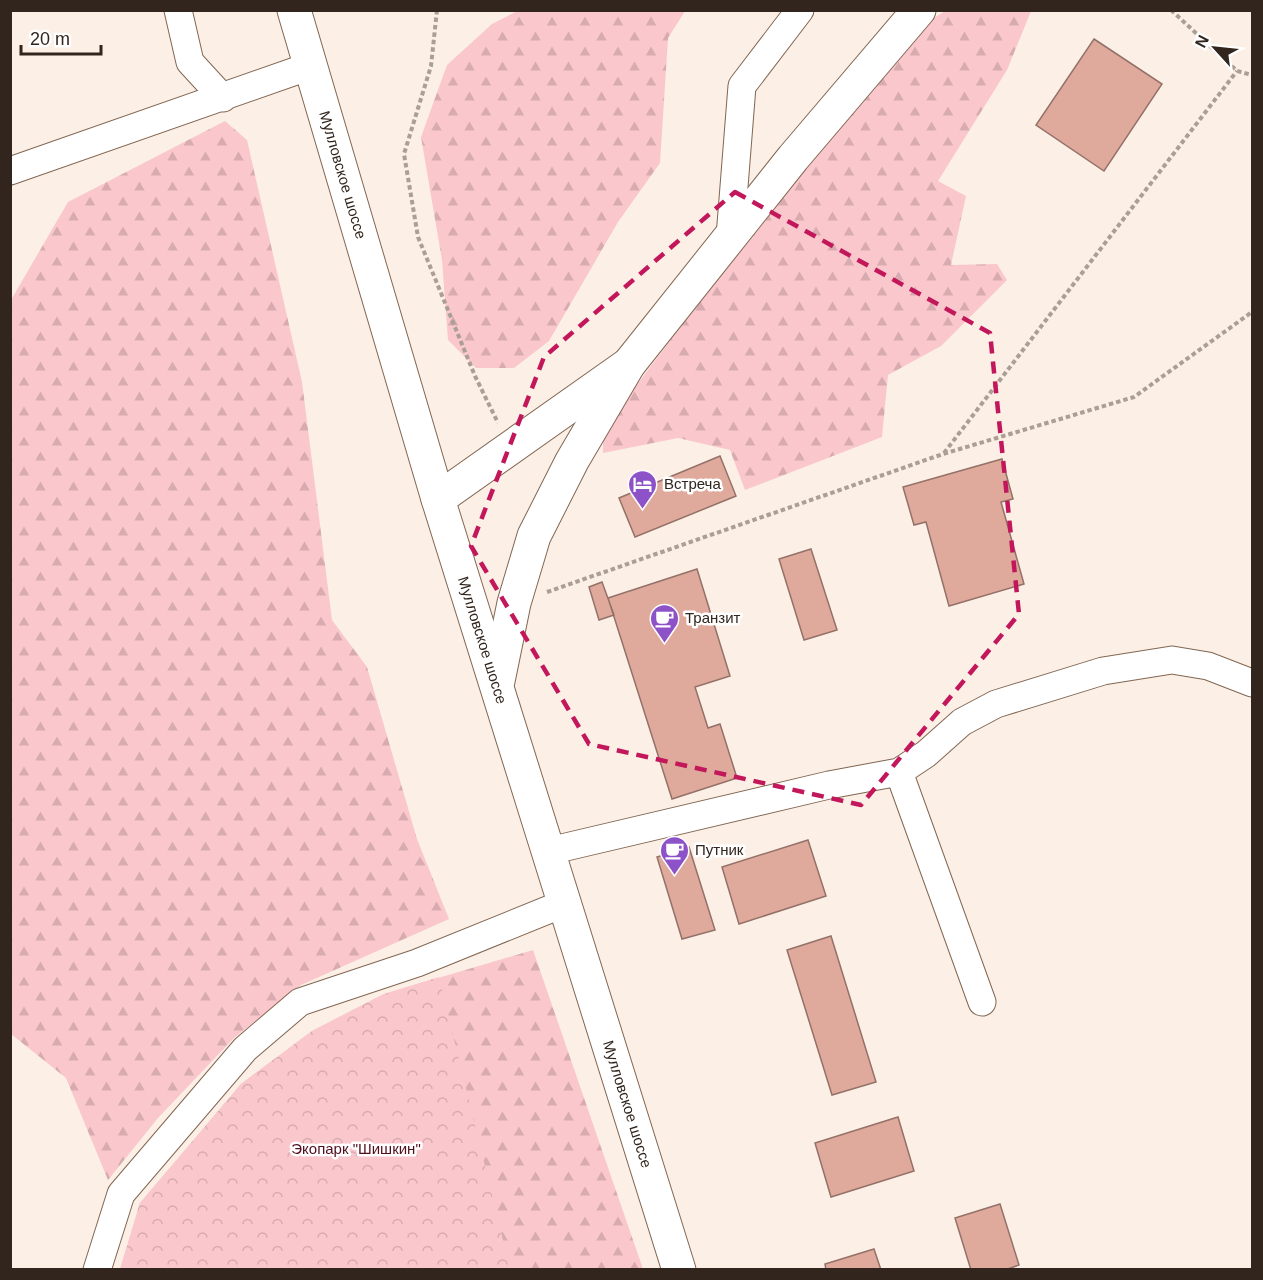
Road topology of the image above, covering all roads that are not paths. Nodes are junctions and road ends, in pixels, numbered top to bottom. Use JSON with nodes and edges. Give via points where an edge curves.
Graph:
{"nodes":[{"id":1,"x":178,"y":10,"type":"edge"},
{"id":2,"x":294,"y":10,"type":"edge"},
{"id":3,"x":800,"y":10,"type":"edge"},
{"id":4,"x":919,"y":10,"type":"edge"},
{"id":5,"x":310,"y":66,"type":"junction"},
{"id":6,"x":223,"y":98,"type":"junction"},
{"id":7,"x":10,"y":171,"type":"edge"},
{"id":8,"x":730,"y":237,"type":"junction"},
{"id":9,"x":629,"y":364,"type":"junction"},
{"id":10,"x":438,"y":499,"type":"junction"},
{"id":11,"x":497,"y":683,"type":"junction"},
{"id":12,"x":1252,"y":683,"type":"edge"},
{"id":13,"x":899,"y":772,"type":"junction"},
{"id":14,"x":549,"y":851,"type":"junction"},
{"id":15,"x":565,"y":903,"type":"junction"},
{"id":16,"x":982,"y":1002,"type":"dead end"},
{"id":17,"x":97,"y":1269,"type":"edge"},
{"id":18,"x":679,"y":1269,"type":"edge"}],
"edges":[{"from":1,"to":6,"type":"lane","via":[[190,62]]},
{"from":2,"to":5,"type":"main road","name":"Мулловское шоссе"},
{"from":3,"to":8,"type":"lane","via":[[742,86]]},
{"from":4,"to":8,"type":"main road"},
{"from":5,"to":6,"type":"lane"},
{"from":5,"to":10,"type":"main road","name":"Мулловское шоссе"},
{"from":6,"to":7,"type":"lane"},
{"from":8,"to":9,"type":"main road"},
{"from":9,"to":10,"type":"main road"},
{"from":9,"to":11,"type":"main road","via":[[534,536],[514,603]]},
{"from":10,"to":11,"type":"main road","name":"Мулловское шоссе"},
{"from":11,"to":14,"type":"main road","name":"Мулловское шоссе"},
{"from":12,"to":13,"type":"lane","via":[[1208,666],[1172,660],[1103,671],[996,704],[962,722]]},
{"from":13,"to":14,"type":"lane"},
{"from":13,"to":16,"type":"lane"},
{"from":14,"to":15,"type":"main road","name":"Мулловское шоссе"},
{"from":15,"to":17,"type":"lane","via":[[417,963],[300,1002],[245,1049],[121,1194]]},
{"from":15,"to":18,"type":"main road","name":"Мулловское шоссе"}]}
